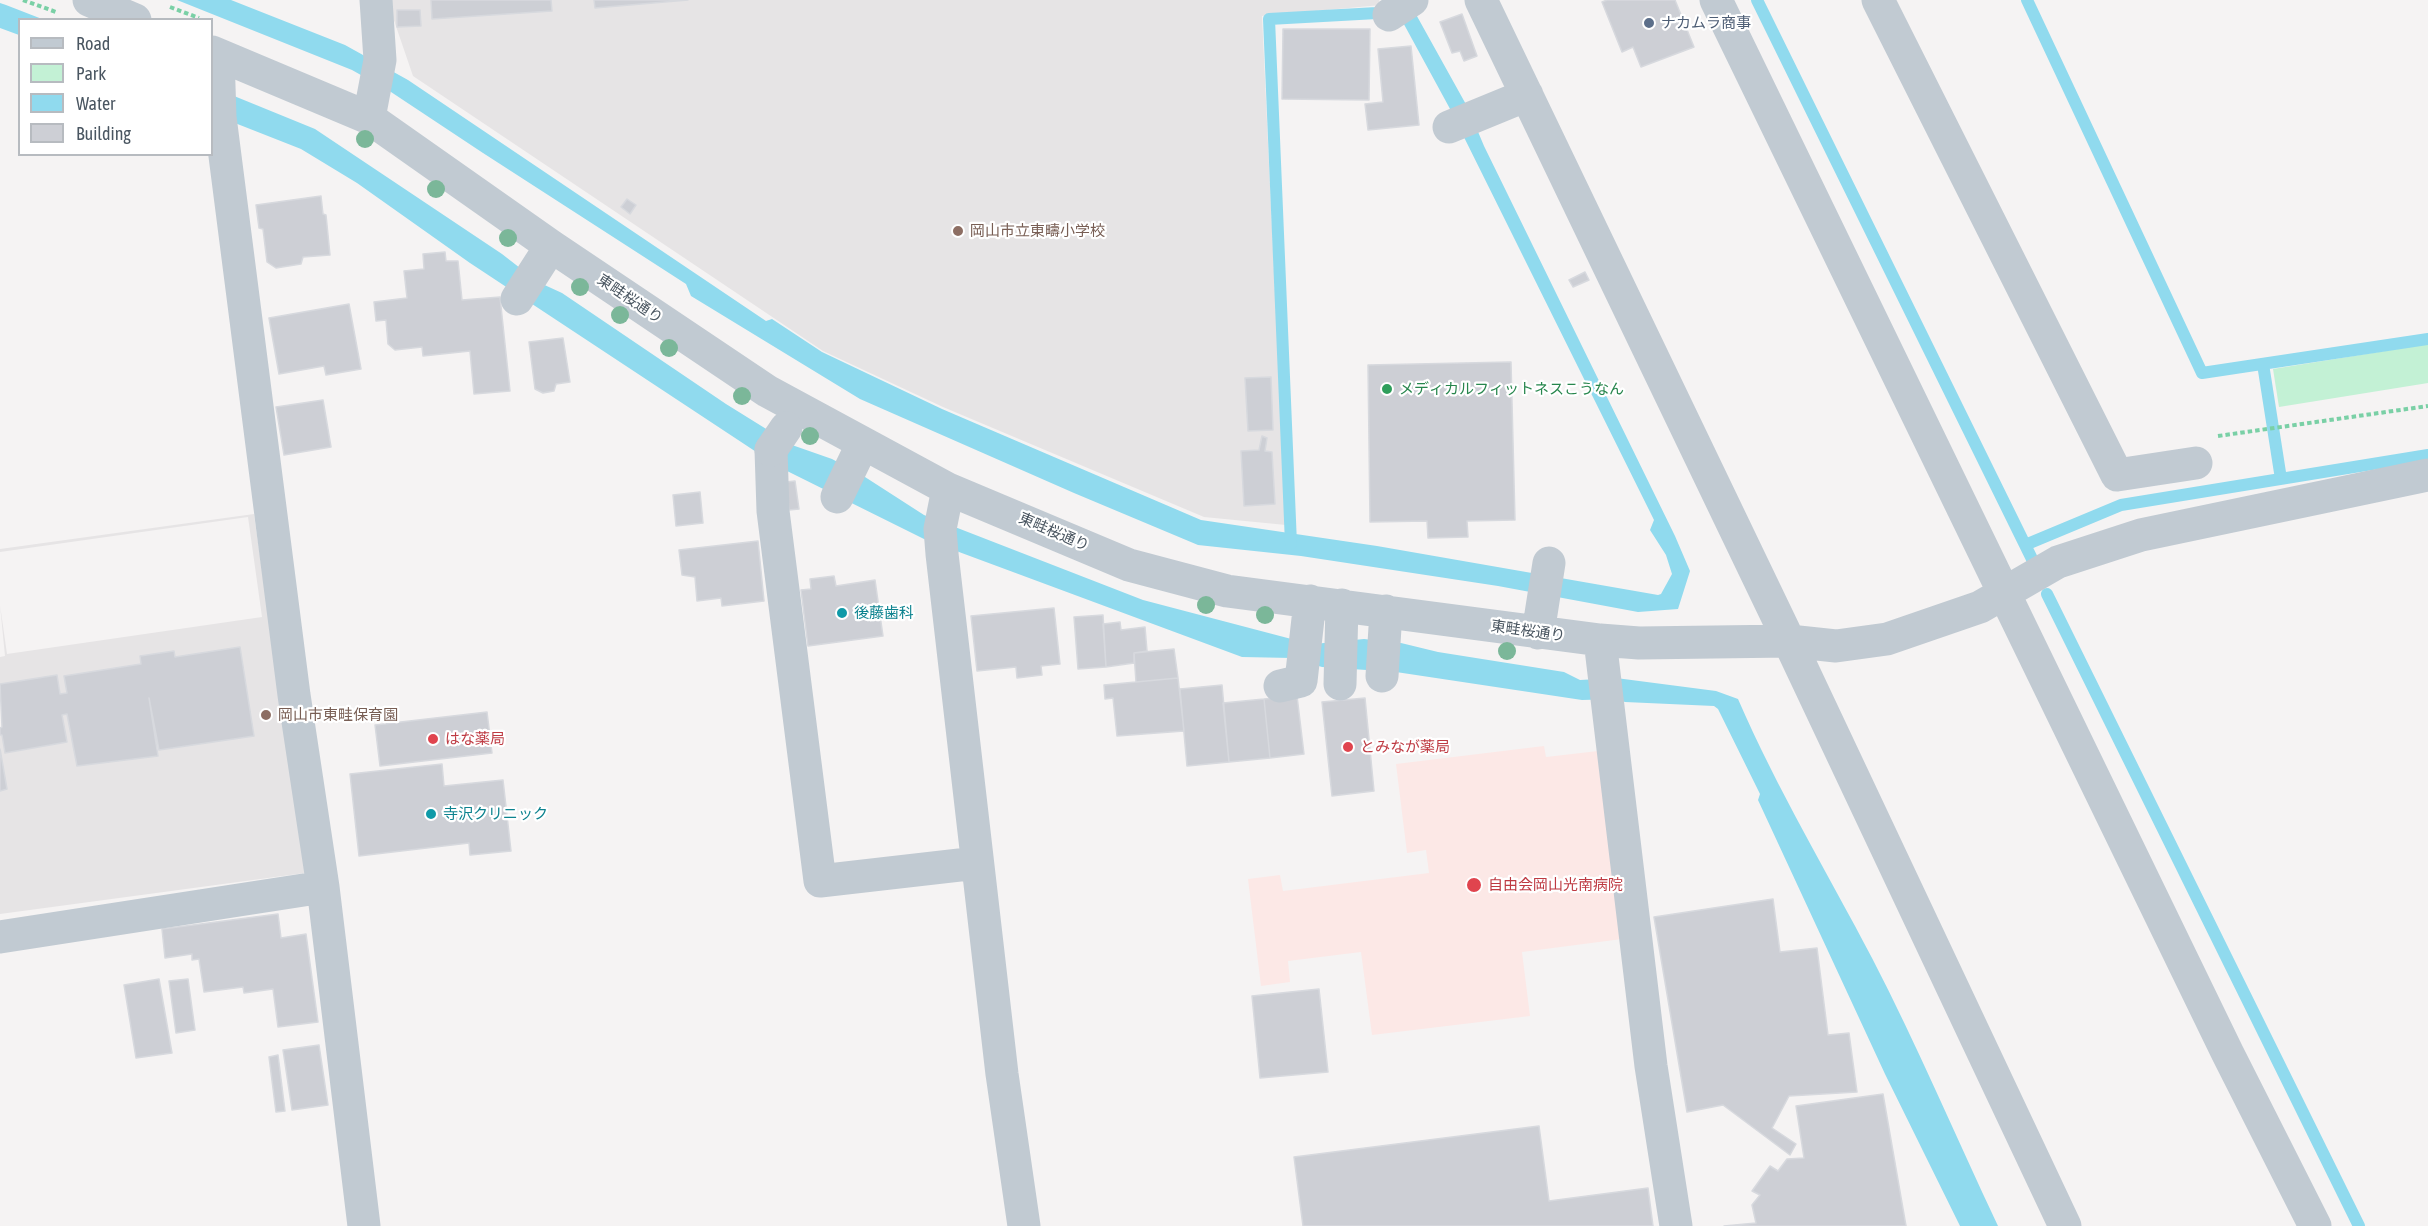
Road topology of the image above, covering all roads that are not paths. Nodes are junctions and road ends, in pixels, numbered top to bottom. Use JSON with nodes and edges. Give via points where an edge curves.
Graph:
{"nodes":[{"id":1,"x":376,"y":0,"type":"edge"},
{"id":2,"x":1480,"y":0,"type":"edge"},
{"id":3,"x":1716,"y":0,"type":"edge"},
{"id":4,"x":1878,"y":0,"type":"edge"},
{"id":5,"x":76,"y":8,"type":"edge"},
{"id":6,"x":148,"y":12,"type":"edge"},
{"id":7,"x":215,"y":53,"type":"edge"},
{"id":8,"x":1527,"y":95,"type":"junction"},
{"id":9,"x":369,"y":118,"type":"junction"},
{"id":10,"x":1464,"y":121,"type":"dead end"},
{"id":11,"x":543,"y":258,"type":"junction"},
{"id":12,"x":517,"y":299,"type":"dead end"},
{"id":13,"x":786,"y":429,"type":"junction"},
{"id":14,"x":2196,"y":463,"type":"dead end"},
{"id":15,"x":2428,"y":475,"type":"edge"},
{"id":16,"x":948,"y":489,"type":"junction"},
{"id":17,"x":1549,"y":563,"type":"dead end"},
{"id":18,"x":2006,"y":594,"type":"junction"},
{"id":19,"x":1310,"y":601,"type":"junction"},
{"id":20,"x":1342,"y":605,"type":"junction"},
{"id":21,"x":1385,"y":626,"type":"junction"},
{"id":22,"x":1538,"y":633,"type":"junction"},
{"id":23,"x":1600,"y":640,"type":"junction"},
{"id":24,"x":1789,"y":641,"type":"junction"},
{"id":25,"x":1297,"y":663,"type":"dead end"},
{"id":26,"x":1341,"y":666,"type":"dead end"},
{"id":27,"x":1382,"y":676,"type":"dead end"},
{"id":28,"x":977,"y":863,"type":"junction"},
{"id":29,"x":323,"y":886,"type":"junction"},
{"id":30,"x":0,"y":937,"type":"edge"},
{"id":31,"x":364,"y":1226,"type":"edge"},
{"id":32,"x":1024,"y":1226,"type":"edge"},
{"id":33,"x":1676,"y":1226,"type":"edge"},
{"id":34,"x":2066,"y":1226,"type":"edge"},
{"id":35,"x":2314,"y":1226,"type":"edge"}],
"edges":[{"from":1,"to":9,"type":"street","via":[[377,72]]},
{"from":2,"to":8,"type":"street"},
{"from":3,"to":18,"type":"street"},
{"from":4,"to":14,"type":"street","via":[[2117,475]]},
{"from":5,"to":6,"type":"street"},
{"from":7,"to":9,"type":"street","name":"東畦桜通り"},
{"from":7,"to":29,"type":"street","via":[[294,696]]},
{"from":8,"to":10,"type":"street"},
{"from":8,"to":24,"type":"street"},
{"from":9,"to":11,"type":"street","name":"東畦桜通り"},
{"from":11,"to":12,"type":"street"},
{"from":11,"to":13,"type":"street","name":"東畦桜通り","via":[[757,384]]},
{"from":13,"to":16,"type":"street","name":"東畦桜通り","via":[[850,469]]},
{"from":13,"to":28,"type":"street","via":[[773,511],[820,881]]},
{"from":15,"to":18,"type":"street","name":"東畦桜通り","via":[[2141,534],[2058,562]]},
{"from":16,"to":19,"type":"street","name":"東畦桜通り","via":[[1129,565],[1227,591]]},
{"from":16,"to":28,"type":"street","via":[[941,541]]},
{"from":17,"to":22,"type":"street"},
{"from":18,"to":24,"type":"street","name":"東畦桜通り","via":[[1963,614],[1887,639],[1843,645]]},
{"from":18,"to":35,"type":"street"},
{"from":19,"to":20,"type":"street","name":"東畦桜通り"},
{"from":19,"to":25,"type":"street"},
{"from":20,"to":21,"type":"street","name":"東畦桜通り"},
{"from":20,"to":26,"type":"street"},
{"from":21,"to":22,"type":"street","name":"東畦桜通り"},
{"from":21,"to":27,"type":"street"},
{"from":22,"to":23,"type":"street","name":"東畦桜通り"},
{"from":23,"to":24,"type":"street","name":"東畦桜通り"},
{"from":23,"to":33,"type":"street","via":[[1652,1066]]},
{"from":24,"to":34,"type":"street"},
{"from":28,"to":32,"type":"street"},
{"from":29,"to":30,"type":"street"},
{"from":29,"to":31,"type":"street"}]}
